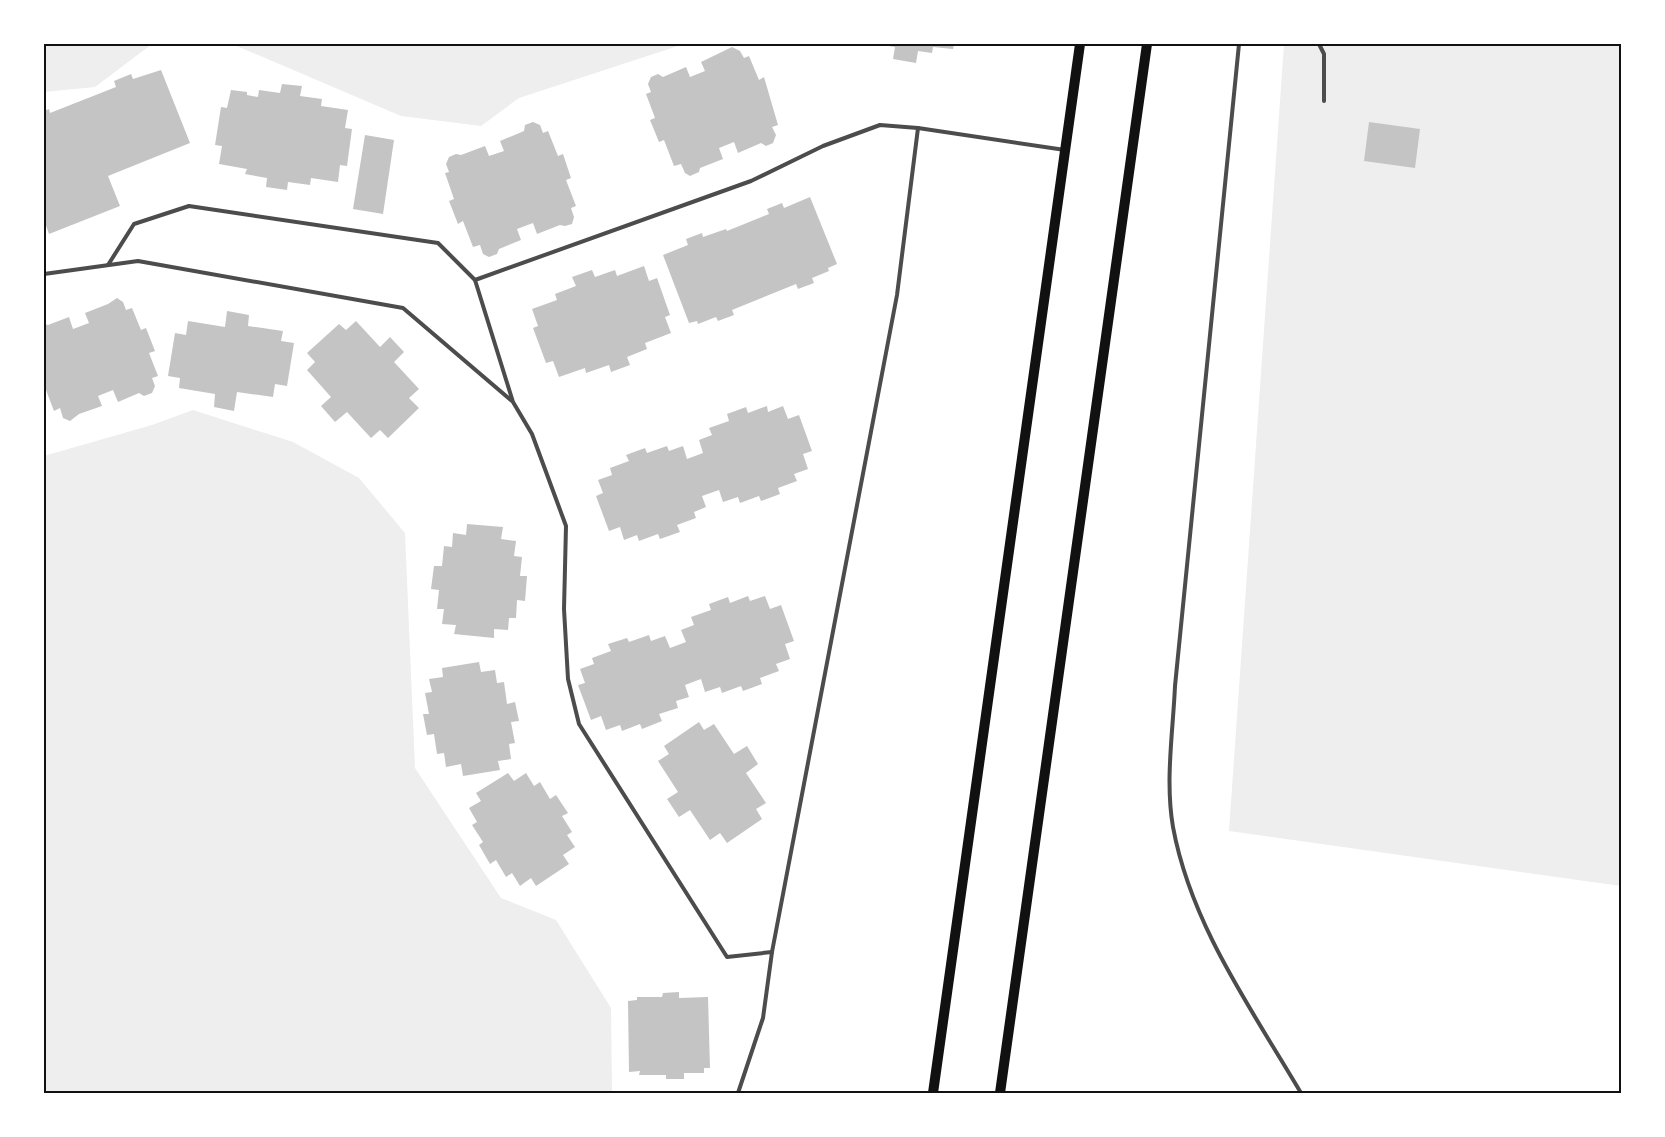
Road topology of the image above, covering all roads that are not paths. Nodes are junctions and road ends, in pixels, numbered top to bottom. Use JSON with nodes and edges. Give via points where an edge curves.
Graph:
{"nodes":[{"id":1,"x":1080,"y":44,"type":"edge"},
{"id":2,"x":1147,"y":44,"type":"edge"},
{"id":3,"x":1240,"y":44,"type":"edge"},
{"id":4,"x":1319,"y":44,"type":"edge"},
{"id":5,"x":1324,"y":101,"type":"dead end"},
{"id":6,"x":918,"y":128,"type":"junction"},
{"id":7,"x":1065,"y":150,"type":"junction"},
{"id":8,"x":108,"y":265,"type":"junction"},
{"id":9,"x":44,"y":274,"type":"edge"},
{"id":10,"x":475,"y":280,"type":"junction"},
{"id":11,"x":513,"y":402,"type":"junction"},
{"id":12,"x":772,"y":952,"type":"junction"},
{"id":13,"x":738,"y":1093,"type":"edge"},
{"id":14,"x":933,"y":1093,"type":"edge"},
{"id":15,"x":1000,"y":1093,"type":"edge"},
{"id":16,"x":1301,"y":1093,"type":"edge"}],
"edges":[{"from":1,"to":7,"type":"main road"},
{"from":2,"to":15,"type":"main road"},
{"from":3,"to":16,"type":"lane","via":[[1175,686],[1170,777],[1173,825],[1197,910],[1216,949]]},
{"from":4,"to":5,"type":"lane","via":[[1324,54]]},
{"from":6,"to":7,"type":"lane"},
{"from":6,"to":10,"type":"lane","via":[[880,125],[823,146],[751,181]]},
{"from":6,"to":12,"type":"lane","via":[[897,295]]},
{"from":7,"to":14,"type":"main road"},
{"from":8,"to":9,"type":"lane"},
{"from":8,"to":10,"type":"lane","via":[[134,224],[189,206],[438,243]]},
{"from":8,"to":11,"type":"lane","via":[[138,262],[403,308]]},
{"from":10,"to":11,"type":"lane"},
{"from":11,"to":12,"type":"lane","via":[[532,434],[566,526],[564,609],[568,679],[579,724],[727,957]]},
{"from":12,"to":13,"type":"lane","via":[[763,1018]]}]}
